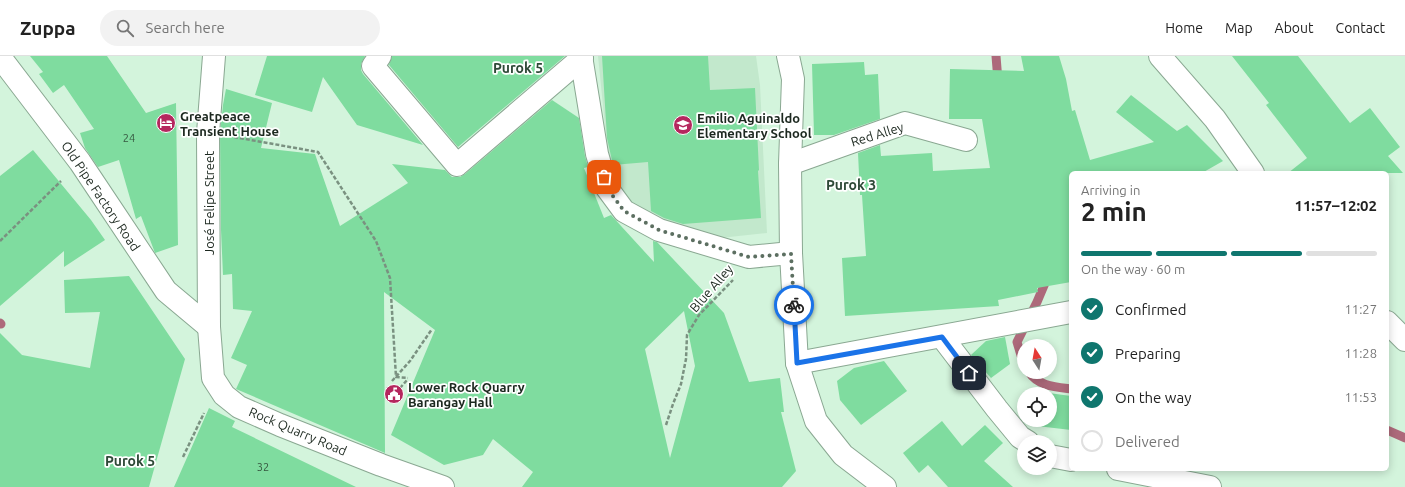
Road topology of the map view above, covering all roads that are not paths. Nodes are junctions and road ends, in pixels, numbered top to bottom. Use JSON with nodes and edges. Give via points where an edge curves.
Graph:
{"nodes":[{"id":1,"x":214,"y":56,"type":"edge"},
{"id":2,"x":380,"y":56,"type":"edge"},
{"id":3,"x":788,"y":56,"type":"edge"},
{"id":4,"x":1160,"y":56,"type":"edge"},
{"id":5,"x":0,"y":57,"type":"edge"},
{"id":6,"x":581,"y":57,"type":"edge"},
{"id":7,"x":966,"y":140,"type":"dead end"},
{"id":8,"x":790,"y":164,"type":"junction"},
{"id":9,"x":1252,"y":171,"type":"edge"},
{"id":10,"x":791,"y":254,"type":"junction"},
{"id":11,"x":1069,"y":312,"type":"edge"},
{"id":12,"x":1389,"y":324,"type":"edge"},
{"id":13,"x":210,"y":327,"type":"junction"},
{"id":14,"x":942,"y":337,"type":"junction"},
{"id":15,"x":1405,"y":340,"type":"edge"},
{"id":16,"x":797,"y":363,"type":"junction"},
{"id":17,"x":1018,"y":435,"type":"edge"},
{"id":18,"x":1057,"y":457,"type":"edge"},
{"id":19,"x":1069,"y":460,"type":"edge"},
{"id":20,"x":1128,"y":471,"type":"edge"},
{"id":21,"x":443,"y":487,"type":"edge"},
{"id":22,"x":885,"y":487,"type":"edge"},
{"id":23,"x":1210,"y":487,"type":"edge"}],
"edges":[{"from":1,"to":13,"type":"street","name":"José Felipe Street","via":[[208,133]]},
{"from":2,"to":6,"type":"street","via":[[373,66],[457,165]]},
{"from":3,"to":8,"type":"street","via":[[793,79]]},
{"from":4,"to":9,"type":"street","via":[[1215,119]]},
{"from":5,"to":13,"type":"street","name":"Old Pipe Factory Road","via":[[80,162],[166,291]]},
{"from":6,"to":10,"type":"street","via":[[597,154],[607,188],[624,211],[659,230],[749,257]]},
{"from":7,"to":8,"type":"street","name":"Red Alley","via":[[905,123]]},
{"from":8,"to":10,"type":"street"},
{"from":10,"to":16,"type":"street"},
{"from":11,"to":14,"type":"street"},
{"from":12,"to":15,"type":"street"},
{"from":13,"to":21,"type":"street","name":"Rock Quarry Road","via":[[213,378],[224,395],[239,407],[381,465]]},
{"from":14,"to":16,"type":"street"},
{"from":14,"to":17,"type":"street"},
{"from":16,"to":22,"type":"street","via":[[816,421],[843,455]]},
{"from":18,"to":19,"type":"street"},
{"from":20,"to":23,"type":"street"}]}
